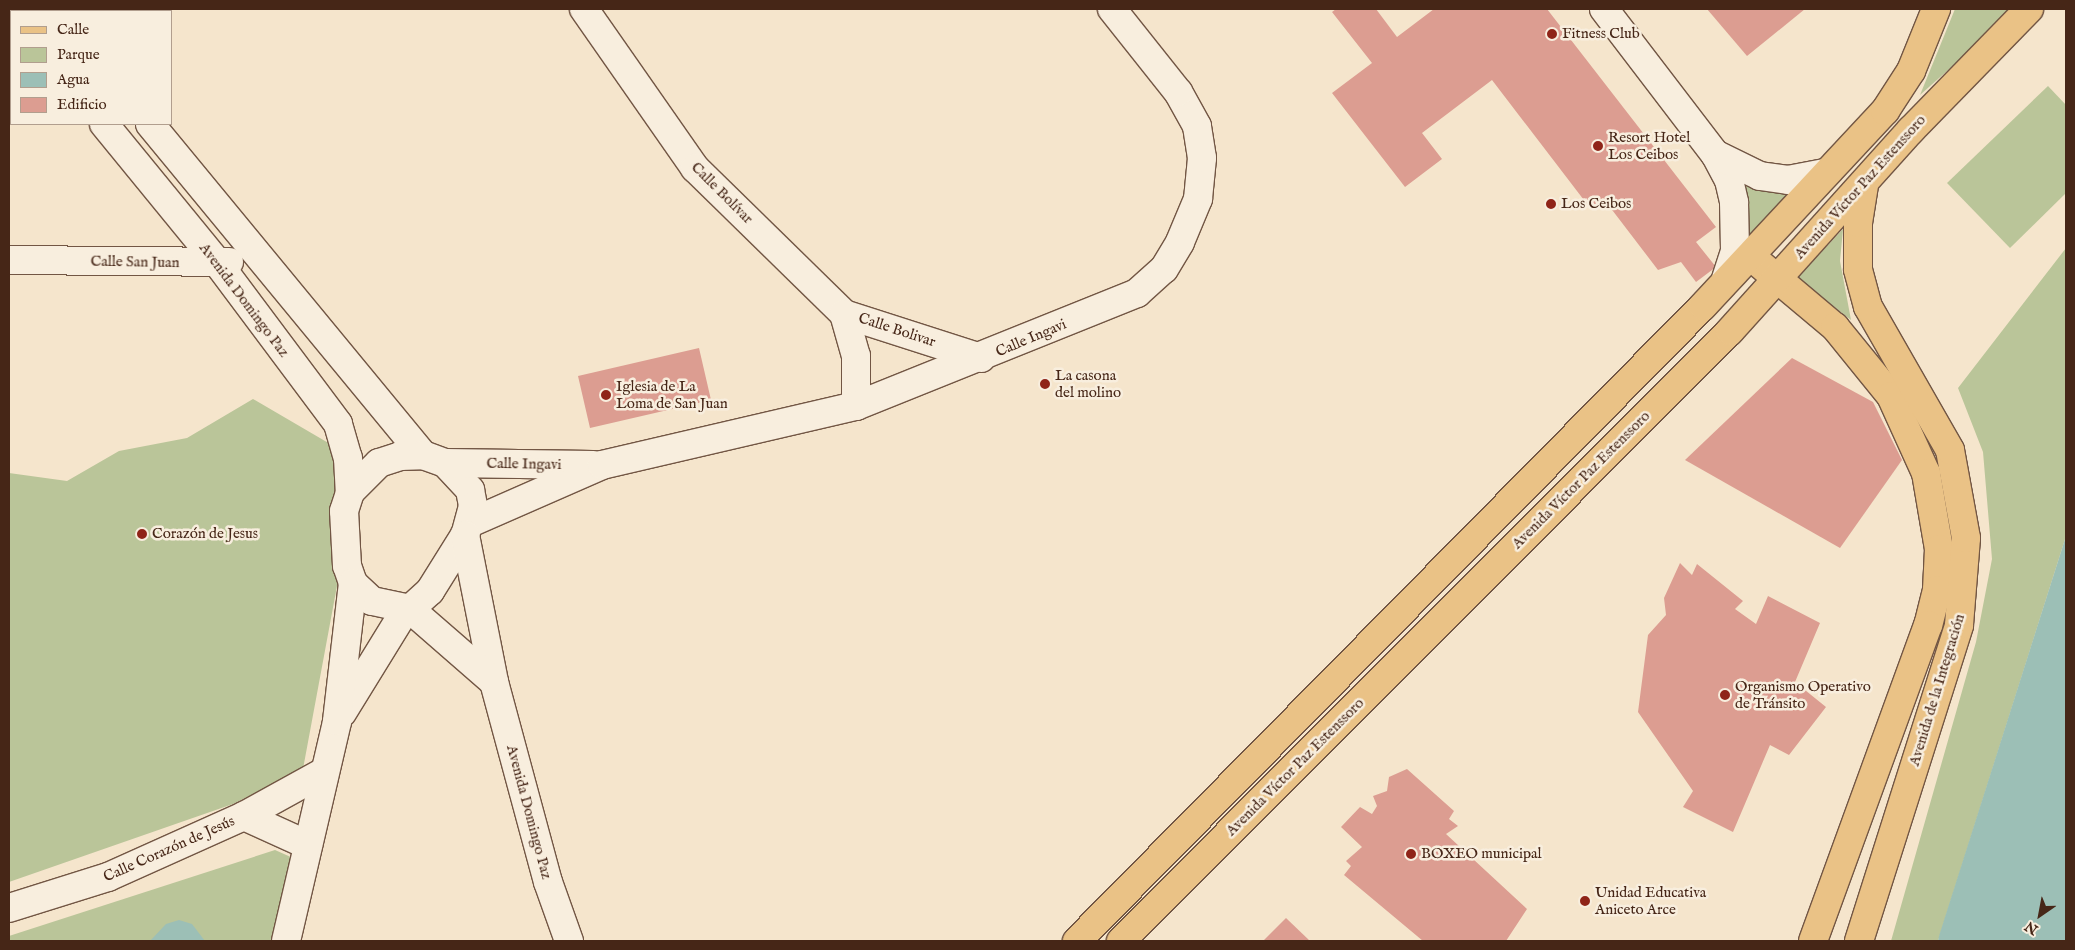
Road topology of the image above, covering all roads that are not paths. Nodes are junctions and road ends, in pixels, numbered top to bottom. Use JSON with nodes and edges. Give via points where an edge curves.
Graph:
{"nodes":[{"id":1,"x":584,"y":9,"type":"edge"},
{"id":2,"x":1112,"y":9,"type":"edge"},
{"id":3,"x":1604,"y":9,"type":"edge"},
{"id":4,"x":1936,"y":9,"type":"edge"},
{"id":5,"x":2029,"y":9,"type":"edge"},
{"id":6,"x":105,"y":125,"type":"edge"},
{"id":7,"x":151,"y":125,"type":"edge"},
{"id":8,"x":1715,"y":154,"type":"junction"},
{"id":9,"x":1823,"y":173,"type":"junction"},
{"id":10,"x":1864,"y":186,"type":"junction"},
{"id":11,"x":1750,"y":254,"type":"junction"},
{"id":12,"x":9,"y":260,"type":"edge"},
{"id":13,"x":260,"y":261,"type":"junction"},
{"id":14,"x":217,"y":262,"type":"junction"},
{"id":15,"x":1775,"y":278,"type":"junction"},
{"id":16,"x":1726,"y":279,"type":"junction"},
{"id":17,"x":844,"y":314,"type":"junction"},
{"id":18,"x":981,"y":358,"type":"junction"},
{"id":19,"x":856,"y":406,"type":"junction"},
{"id":20,"x":434,"y":459,"type":"junction"},
{"id":21,"x":602,"y":465,"type":"junction"},
{"id":22,"x":350,"y":492,"type":"junction"},
{"id":23,"x":467,"y":529,"type":"junction"},
{"id":24,"x":354,"y":583,"type":"junction"},
{"id":25,"x":408,"y":609,"type":"junction"},
{"id":26,"x":494,"y":682,"type":"junction"},
{"id":27,"x":337,"y":721,"type":"junction"},
{"id":28,"x":322,"y":773,"type":"junction"},
{"id":29,"x":244,"y":816,"type":"junction"},
{"id":30,"x":308,"y":845,"type":"junction"},
{"id":31,"x":9,"y":908,"type":"edge"},
{"id":32,"x":286,"y":941,"type":"edge"},
{"id":33,"x":569,"y":941,"type":"edge"},
{"id":34,"x":1077,"y":941,"type":"edge"},
{"id":35,"x":1121,"y":941,"type":"edge"},
{"id":36,"x":1813,"y":941,"type":"edge"},
{"id":37,"x":1859,"y":941,"type":"edge"}],
"edges":[{"from":1,"to":17,"type":"street","name":"Calle Bolívar","via":[[695,168]]},
{"from":2,"to":18,"type":"street","name":"Calle Ingavi","via":[[1178,92],[1197,126],[1202,158],[1198,198],[1164,269],[1136,293]]},
{"from":3,"to":8,"type":"street"},
{"from":4,"to":9,"type":"main road","via":[[1912,71],[1885,110]]},
{"from":5,"to":10,"type":"main road","name":"Avenida Víctor Paz Estenssoro","via":[[1918,123]]},
{"from":6,"to":14,"type":"street","name":"Avenida Domingo Paz"},
{"from":7,"to":13,"type":"street"},
{"from":8,"to":9,"type":"street","via":[[1760,176],[1788,180]]},
{"from":8,"to":16,"type":"street","via":[[1734,202],[1735,251]]},
{"from":9,"to":11,"type":"main road"},
{"from":10,"to":15,"type":"main road","name":"Avenida Víctor Paz Estenssoro"},
{"from":10,"to":37,"type":"main road","name":"Avenida de la Integración","via":[[1858,224],[1858,269],[1868,307],[1950,450],[1966,538],[1959,625]]},
{"from":11,"to":15,"type":"main road","name":"Avenida de la Integración"},
{"from":11,"to":16,"type":"main road"},
{"from":12,"to":14,"type":"street","name":"Calle San Juan"},
{"from":13,"to":14,"type":"street","name":"Calle San Juan"},
{"from":13,"to":20,"type":"street"},
{"from":14,"to":22,"type":"street","name":"Avenida Domingo Paz","via":[[338,424],[348,458]]},
{"from":15,"to":35,"type":"main road","name":"Avenida Víctor Paz Estenssoro","via":[[1723,338]]},
{"from":15,"to":36,"type":"main road","name":"Avenida de la Integración","via":[[1835,328],[1891,396],[1926,473],[1939,549],[1937,590],[1928,625]]},
{"from":16,"to":34,"type":"main road"},
{"from":17,"to":18,"type":"street","name":"Calle Bolivar"},
{"from":17,"to":19,"type":"street","name":"Calle Bolivar","via":[[856,356]]},
{"from":18,"to":19,"type":"street","name":"Calle Ingavi"},
{"from":19,"to":21,"type":"street","name":"Calle Ingavi"},
{"from":20,"to":21,"type":"street","name":"Calle Ingavi"},
{"from":20,"to":22,"type":"street","via":[[400,456],[379,463]]},
{"from":20,"to":23,"type":"street","via":[[470,490]]},
{"from":21,"to":23,"type":"street","name":"Calle Ingavi"},
{"from":22,"to":24,"type":"street","via":[[344,511],[343,542]]},
{"from":23,"to":25,"type":"street","via":[[430,591]]},
{"from":23,"to":26,"type":"street","name":"Avenida Domingo Paz"},
{"from":24,"to":25,"type":"street","via":[[372,601]]},
{"from":24,"to":27,"type":"street"},
{"from":25,"to":26,"type":"street"},
{"from":25,"to":27,"type":"street"},
{"from":26,"to":33,"type":"street","name":"Avenida Domingo Paz","via":[[548,882]]},
{"from":27,"to":28,"type":"street"},
{"from":28,"to":29,"type":"street","name":"Calle Corazón de Jesús"},
{"from":28,"to":30,"type":"street"},
{"from":29,"to":30,"type":"street"},
{"from":29,"to":31,"type":"street","name":"Calle Corazón de Jesús","via":[[108,877]]},
{"from":30,"to":32,"type":"street"}]}
